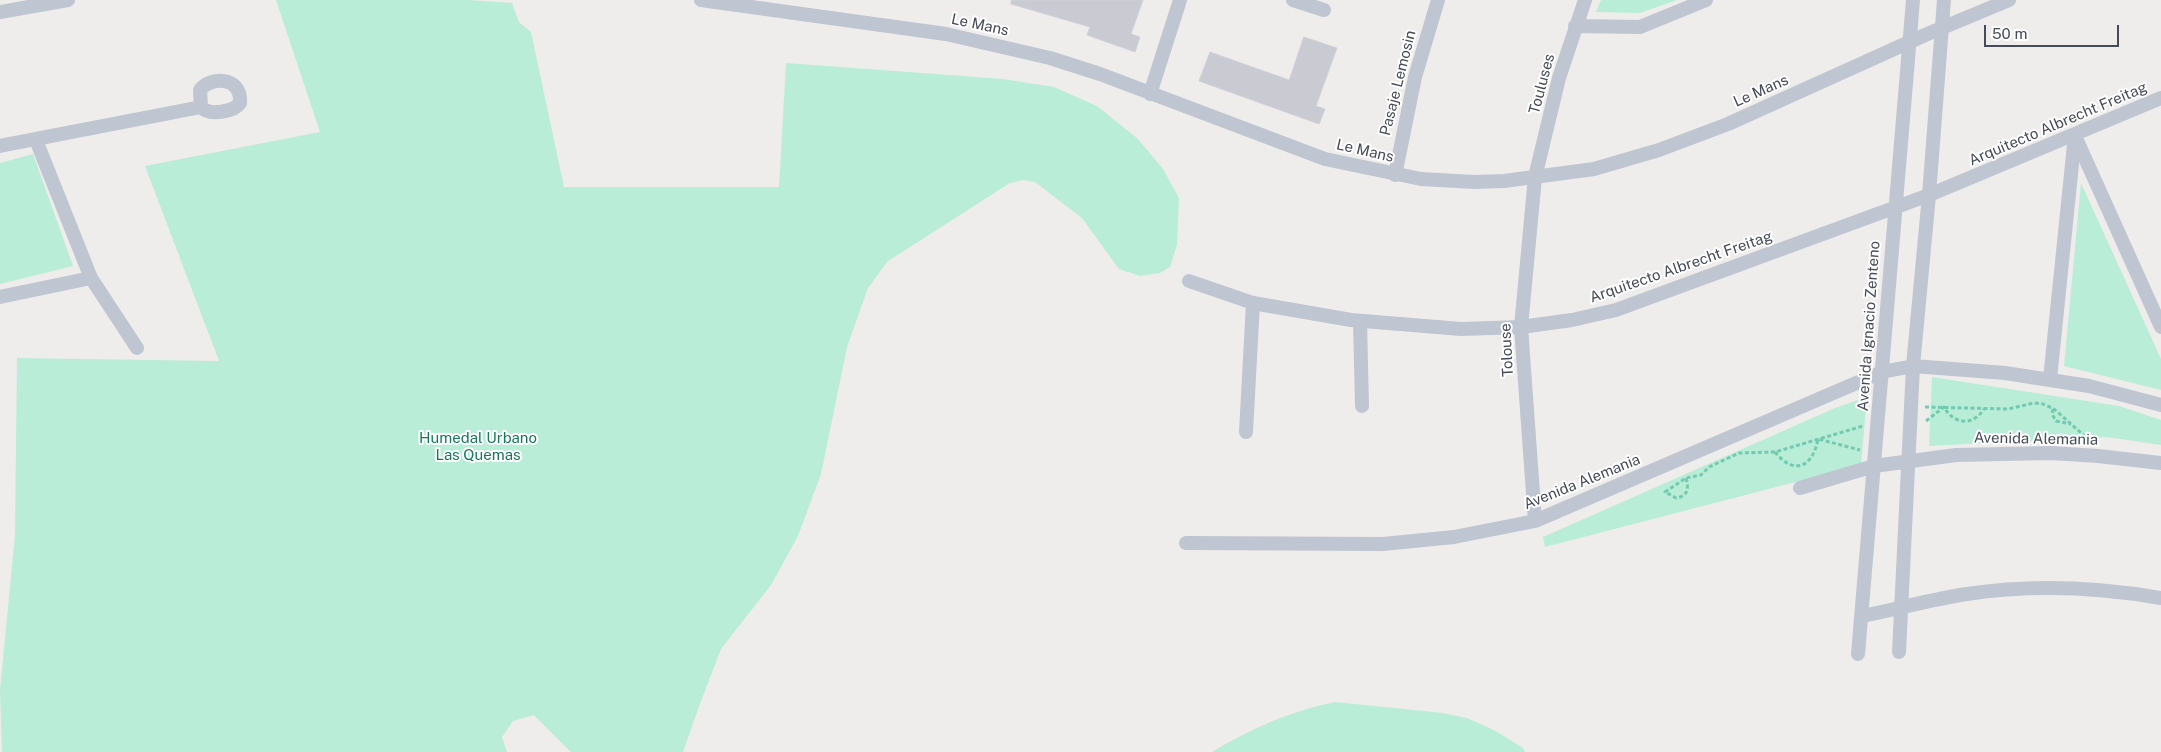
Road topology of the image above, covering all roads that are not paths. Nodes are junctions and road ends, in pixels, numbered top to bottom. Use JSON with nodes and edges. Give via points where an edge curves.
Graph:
{"nodes":[{"id":1,"x":68,"y":0,"type":"edge"},
{"id":2,"x":701,"y":0,"type":"edge"},
{"id":3,"x":1180,"y":0,"type":"edge"},
{"id":4,"x":1292,"y":0,"type":"edge"},
{"id":5,"x":1438,"y":0,"type":"edge"},
{"id":6,"x":1585,"y":0,"type":"edge"},
{"id":7,"x":1706,"y":0,"type":"edge"},
{"id":8,"x":1913,"y":0,"type":"edge"},
{"id":9,"x":1944,"y":0,"type":"edge"},
{"id":10,"x":2009,"y":0,"type":"edge"},
{"id":11,"x":1324,"y":10,"type":"dead end"},
{"id":12,"x":0,"y":12,"type":"edge"},
{"id":13,"x":1575,"y":26,"type":"junction"},
{"id":14,"x":1942,"y":27,"type":"junction"},
{"id":15,"x":1910,"y":42,"type":"junction"},
{"id":16,"x":1150,"y":94,"type":"junction"},
{"id":17,"x":2161,"y":98,"type":"edge"},
{"id":18,"x":201,"y":107,"type":"dead end"},
{"id":19,"x":2074,"y":135,"type":"junction"},
{"id":20,"x":36,"y":140,"type":"junction"},
{"id":21,"x":0,"y":146,"type":"edge"},
{"id":22,"x":1395,"y":175,"type":"junction"},
{"id":23,"x":1534,"y":177,"type":"junction"},
{"id":24,"x":1929,"y":196,"type":"junction"},
{"id":25,"x":1894,"y":208,"type":"junction"},
{"id":26,"x":91,"y":278,"type":"junction"},
{"id":27,"x":1189,"y":280,"type":"dead end"},
{"id":28,"x":0,"y":297,"type":"edge"},
{"id":29,"x":1253,"y":303,"type":"junction"},
{"id":30,"x":1360,"y":321,"type":"junction"},
{"id":31,"x":1521,"y":327,"type":"junction"},
{"id":32,"x":2161,"y":327,"type":"edge"},
{"id":33,"x":137,"y":348,"type":"dead end"},
{"id":34,"x":1913,"y":366,"type":"junction"},
{"id":35,"x":1882,"y":372,"type":"junction"},
{"id":36,"x":2050,"y":379,"type":"junction"},
{"id":37,"x":2161,"y":405,"type":"edge"},
{"id":38,"x":1362,"y":406,"type":"dead end"},
{"id":39,"x":1246,"y":432,"type":"dead end"},
{"id":40,"x":1874,"y":460,"type":"junction"},
{"id":41,"x":1910,"y":460,"type":"junction"},
{"id":42,"x":2161,"y":463,"type":"edge"},
{"id":43,"x":1800,"y":488,"type":"dead end"},
{"id":44,"x":1535,"y":520,"type":"junction"},
{"id":45,"x":1186,"y":543,"type":"dead end"},
{"id":46,"x":2161,"y":598,"type":"edge"},
{"id":47,"x":1902,"y":608,"type":"junction"},
{"id":48,"x":1862,"y":616,"type":"junction"},
{"id":49,"x":1899,"y":652,"type":"dead end"},
{"id":50,"x":1858,"y":654,"type":"dead end"}],
"edges":[{"from":1,"to":12,"type":"street"},
{"from":2,"to":16,"type":"street","name":"Le Mans","via":[[946,34],[1050,58]]},
{"from":3,"to":16,"type":"street"},
{"from":4,"to":11,"type":"street"},
{"from":5,"to":22,"type":"street","name":"Pasaje Lemosin","via":[[1414,77]]},
{"from":6,"to":13,"type":"street","name":"Touluses"},
{"from":7,"to":13,"type":"street","via":[[1640,27]]},
{"from":8,"to":15,"type":"street","name":"Avenida Ignacio Zenteno"},
{"from":9,"to":14,"type":"street"},
{"from":10,"to":14,"type":"street","name":"Le Mans"},
{"from":13,"to":23,"type":"street","name":"Touluses"},
{"from":14,"to":15,"type":"street","name":"Le Mans"},
{"from":14,"to":24,"type":"street"},
{"from":15,"to":23,"type":"street","name":"Le Mans","via":[[1728,124],[1659,150],[1594,169]]},
{"from":15,"to":25,"type":"street","name":"Avenida Ignacio Zenteno"},
{"from":16,"to":22,"type":"street","name":"Le Mans","via":[[1325,159]]},
{"from":17,"to":19,"type":"street","name":"Arquitecto Albrecht Freitag"},
{"from":18,"to":20,"type":"street"},
{"from":19,"to":24,"type":"street","name":"Arquitecto Albrecht Freitag"},
{"from":19,"to":32,"type":"street"},
{"from":19,"to":36,"type":"street"},
{"from":20,"to":21,"type":"street"},
{"from":20,"to":26,"type":"street"},
{"from":22,"to":23,"type":"street","name":"Le Mans","via":[[1465,182]]},
{"from":23,"to":31,"type":"street","name":"Tolouse"},
{"from":24,"to":25,"type":"street","name":"Arquitecto Albrecht Freitag"},
{"from":24,"to":34,"type":"street"},
{"from":25,"to":31,"type":"street","name":"Arquitecto Albrecht Freitag","via":[[1616,310]]},
{"from":25,"to":35,"type":"street","name":"Avenida Ignacio Zenteno"},
{"from":26,"to":28,"type":"street"},
{"from":26,"to":33,"type":"street"},
{"from":27,"to":29,"type":"street","name":"Arquitecto Albrecht Freitag"},
{"from":29,"to":30,"type":"street","name":"Arquitecto Albrecht Freitag"},
{"from":29,"to":39,"type":"street"},
{"from":30,"to":31,"type":"street","name":"Arquitecto Albrecht Freitag","via":[[1461,329]]},
{"from":30,"to":38,"type":"street"},
{"from":31,"to":44,"type":"street","name":"Tolouse"},
{"from":34,"to":35,"type":"street","name":"Avenida Alemania"},
{"from":34,"to":36,"type":"street"},
{"from":34,"to":41,"type":"street"},
{"from":35,"to":40,"type":"street","name":"Avenida Ignacio Zenteno"},
{"from":35,"to":44,"type":"street","name":"Avenida Alemania"},
{"from":36,"to":37,"type":"street"},
{"from":40,"to":41,"type":"street","name":"Avenida Alemania"},
{"from":40,"to":43,"type":"street"},
{"from":40,"to":48,"type":"street","name":"Avenida Ignacio Zenteno"},
{"from":41,"to":42,"type":"street","name":"Avenida Alemania","via":[[2051,453]]},
{"from":41,"to":47,"type":"street"},
{"from":44,"to":45,"type":"street","name":"Avenida Alemania","via":[[1454,537],[1383,544]]},
{"from":46,"to":47,"type":"street","via":[[2098,589],[2032,587],[1966,594]]},
{"from":47,"to":48,"type":"street"},
{"from":47,"to":49,"type":"street"},
{"from":48,"to":50,"type":"street","name":"Avenida Ignacio Zenteno"}]}
